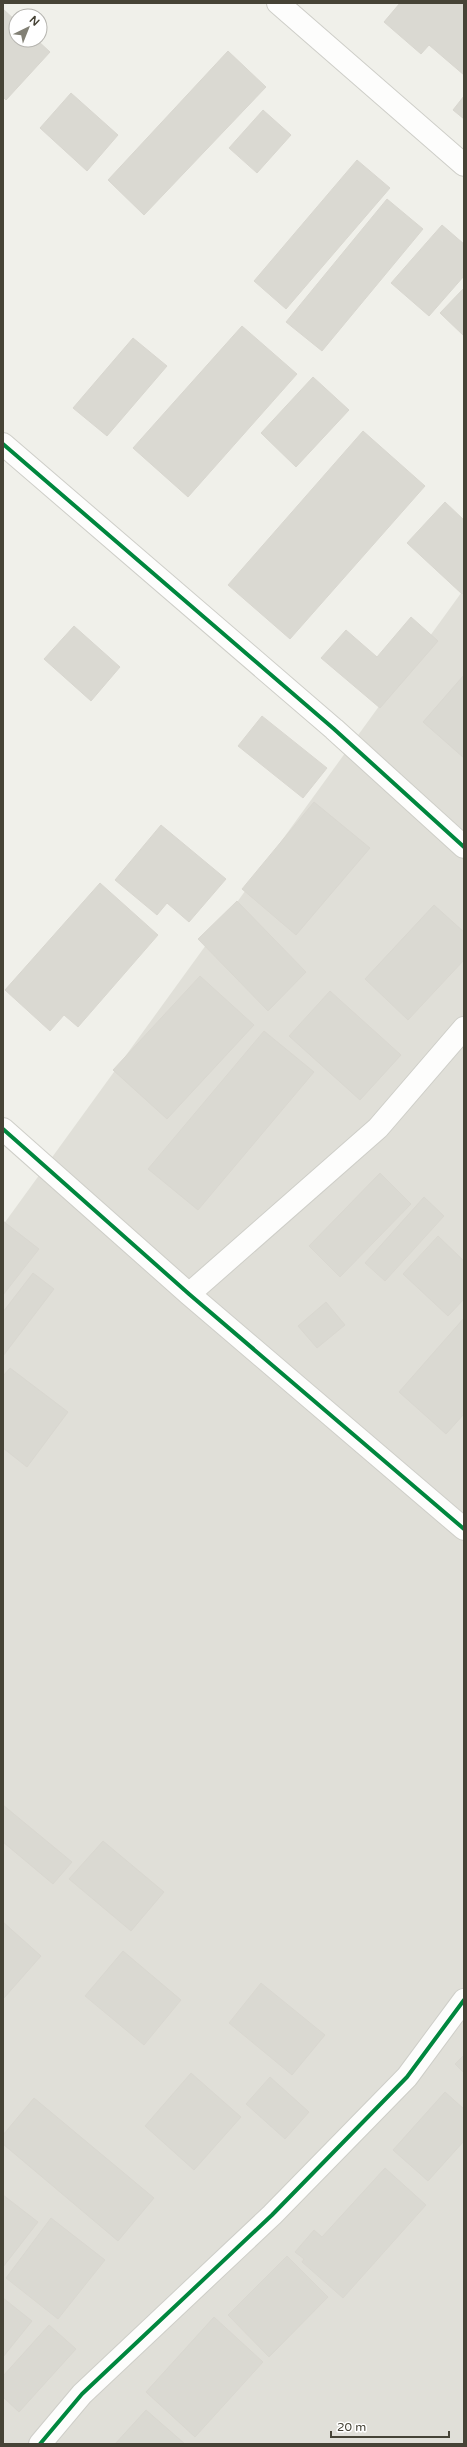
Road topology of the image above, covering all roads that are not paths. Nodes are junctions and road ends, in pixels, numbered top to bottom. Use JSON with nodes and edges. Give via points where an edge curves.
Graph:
{"nodes":[{"id":1,"x":278,"y":3,"type":"edge"},
{"id":2,"x":464,"y":164,"type":"edge"},
{"id":3,"x":3,"y":444,"type":"edge"},
{"id":4,"x":464,"y":846,"type":"edge"},
{"id":5,"x":464,"y":1028,"type":"edge"},
{"id":6,"x":3,"y":1129,"type":"edge"},
{"id":7,"x":189,"y":1294,"type":"junction"},
{"id":8,"x":464,"y":1529,"type":"edge"},
{"id":9,"x":464,"y":2000,"type":"edge"},
{"id":10,"x":40,"y":2444,"type":"edge"}],
"edges":[{"from":1,"to":2,"type":"street"},
{"from":3,"to":4,"type":"street","via":[[334,729]]},
{"from":5,"to":7,"type":"street","via":[[378,1128]]},
{"from":6,"to":7,"type":"street"},
{"from":7,"to":8,"type":"street"},
{"from":9,"to":10,"type":"street","via":[[407,2077],[272,2215],[82,2394]]}]}
